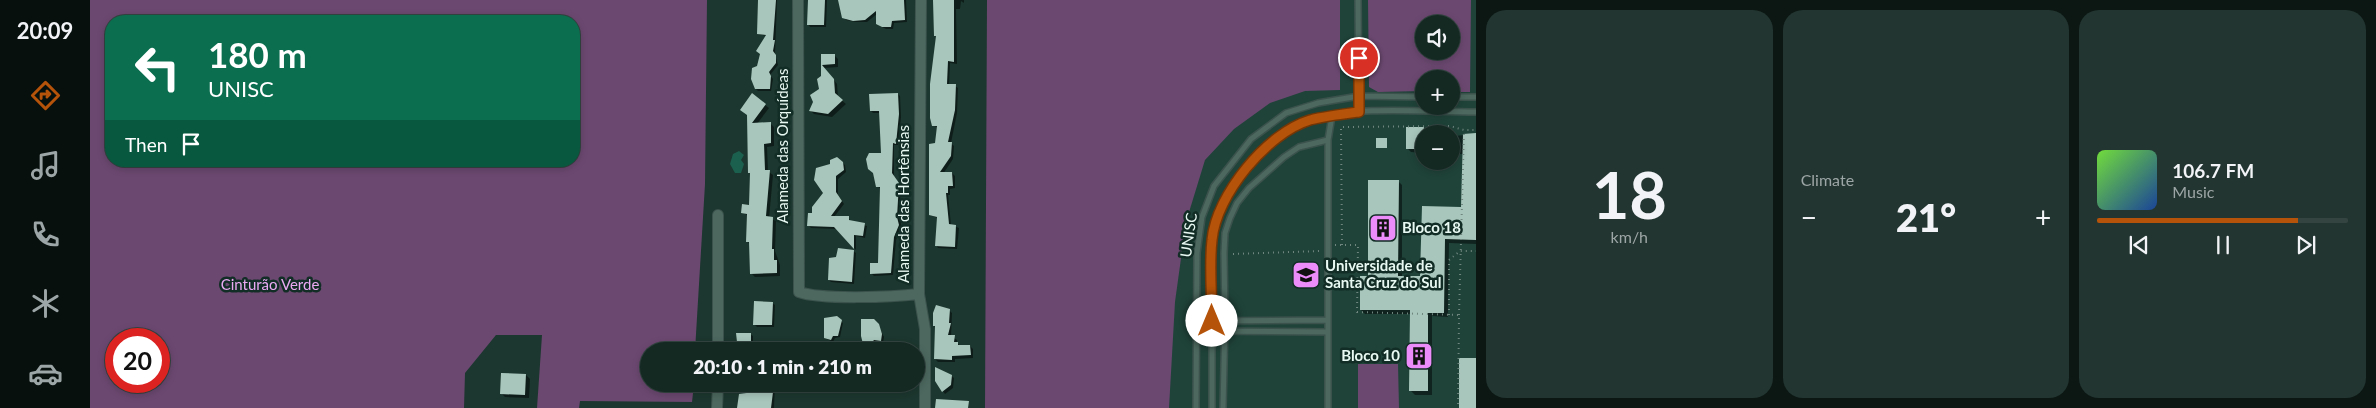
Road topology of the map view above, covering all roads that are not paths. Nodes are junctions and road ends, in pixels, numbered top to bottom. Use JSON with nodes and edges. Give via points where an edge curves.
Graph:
{"nodes":[{"id":1,"x":798,"y":0,"type":"edge"},
{"id":2,"x":921,"y":0,"type":"edge"},
{"id":3,"x":1358,"y":0,"type":"edge"},
{"id":4,"x":1359,"y":96,"type":"junction"},
{"id":5,"x":1415,"y":97,"type":"edge"},
{"id":6,"x":1460,"y":97,"type":"edge"},
{"id":7,"x":1476,"y":97,"type":"edge"},
{"id":8,"x":1359,"y":112,"type":"junction"},
{"id":9,"x":1476,"y":112,"type":"edge"},
{"id":10,"x":1332,"y":116,"type":"junction"},
{"id":11,"x":1328,"y":140,"type":"junction"},
{"id":12,"x":718,"y":215,"type":"dead end"},
{"id":13,"x":919,"y":294,"type":"junction"},
{"id":14,"x":1328,"y":320,"type":"junction"},
{"id":15,"x":1197,"y":321,"type":"junction"},
{"id":16,"x":1212,"y":321,"type":"junction"},
{"id":17,"x":1225,"y":321,"type":"junction"},
{"id":18,"x":1212,"y":331,"type":"junction"},
{"id":19,"x":1197,"y":332,"type":"junction"},
{"id":20,"x":1224,"y":332,"type":"junction"},
{"id":21,"x":1328,"y":332,"type":"junction"},
{"id":22,"x":718,"y":342,"type":"edge"},
{"id":23,"x":718,"y":392,"type":"edge"},
{"id":24,"x":718,"y":408,"type":"edge"},
{"id":25,"x":925,"y":408,"type":"edge"},
{"id":26,"x":1196,"y":408,"type":"edge"},
{"id":27,"x":1212,"y":408,"type":"edge"},
{"id":28,"x":1223,"y":408,"type":"edge"},
{"id":29,"x":1328,"y":408,"type":"edge"}],
"edges":[{"from":1,"to":13,"type":"street","name":"Alameda das Orquídeas","via":[[799,292],[850,296]]},
{"from":2,"to":13,"type":"street","name":"Alameda das Hortênsias"},
{"from":3,"to":4,"type":"lane"},
{"from":4,"to":5,"type":"lane","name":"UNISC"},
{"from":4,"to":8,"type":"lane"},
{"from":4,"to":15,"type":"lane","name":"UNISC","via":[[1286,113],[1252,139],[1214,186],[1202,217],[1198,244]]},
{"from":6,"to":7,"type":"lane"},
{"from":8,"to":9,"type":"lane","name":"UNISC"},
{"from":8,"to":10,"type":"lane","name":"UNISC"},
{"from":10,"to":11,"type":"lane"},
{"from":10,"to":16,"type":"lane","name":"UNISC","via":[[1308,121],[1266,148],[1243,171],[1228,193],[1212,239]]},
{"from":11,"to":14,"type":"lane"},
{"from":11,"to":17,"type":"lane","via":[[1292,150],[1249,188],[1237,204],[1225,233]]},
{"from":12,"to":22,"type":"street"},
{"from":13,"to":25,"type":"street","name":"Alameda das Hortênsias","via":[[925,329]]},
{"from":14,"to":17,"type":"lane"},
{"from":14,"to":21,"type":"lane"},
{"from":15,"to":16,"type":"lane"},
{"from":15,"to":19,"type":"lane","name":"UNISC"},
{"from":16,"to":17,"type":"lane"},
{"from":16,"to":18,"type":"lane","name":"UNISC"},
{"from":17,"to":20,"type":"lane"},
{"from":18,"to":19,"type":"lane"},
{"from":18,"to":20,"type":"lane"},
{"from":18,"to":27,"type":"lane","name":"UNISC"},
{"from":19,"to":26,"type":"lane","name":"UNISC"},
{"from":20,"to":21,"type":"lane"},
{"from":20,"to":28,"type":"lane"},
{"from":21,"to":29,"type":"lane"},
{"from":23,"to":24,"type":"street"}]}
